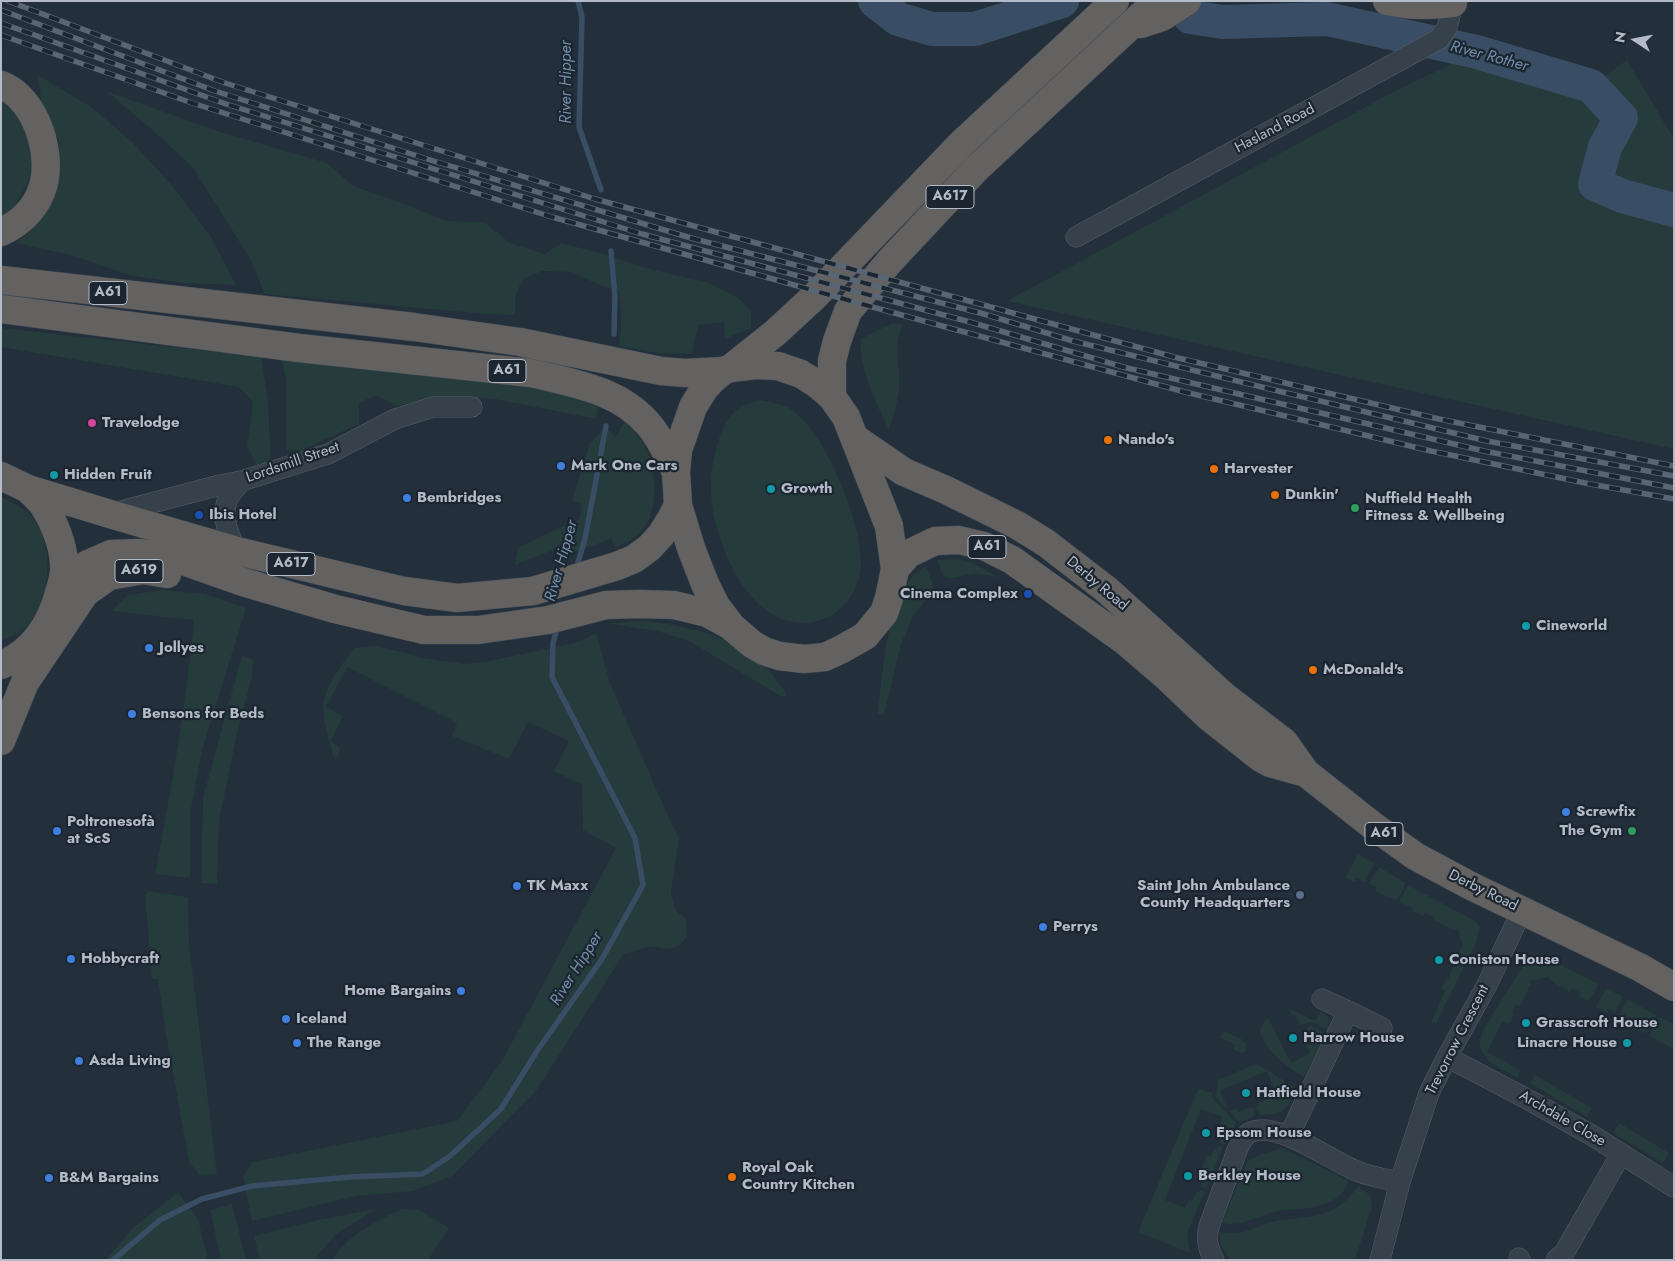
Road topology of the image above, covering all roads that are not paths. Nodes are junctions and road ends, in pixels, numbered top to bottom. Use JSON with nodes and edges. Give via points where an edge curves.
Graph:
{"nodes":[{"id":1,"x":1115,"y":1,"type":"edge"},
{"id":2,"x":1157,"y":1,"type":"edge"},
{"id":3,"x":1187,"y":1,"type":"edge"},
{"id":4,"x":1387,"y":1,"type":"edge"},
{"id":5,"x":1450,"y":16,"type":"joint"},
{"id":6,"x":1125,"y":29,"type":"junction"},
{"id":7,"x":1,"y":85,"type":"edge"},
{"id":8,"x":1,"y":232,"type":"edge"},
{"id":9,"x":1076,"y":237,"type":"dead end"},
{"id":10,"x":1,"y":280,"type":"edge"},
{"id":11,"x":1,"y":309,"type":"edge"},
{"id":12,"x":727,"y":370,"type":"junction"},
{"id":13,"x":832,"y":397,"type":"junction"},
{"id":14,"x":472,"y":407,"type":"dead end"},
{"id":15,"x":856,"y":440,"type":"junction"},
{"id":16,"x":676,"y":472,"type":"junction"},
{"id":17,"x":1,"y":476,"type":"edge"},
{"id":18,"x":241,"y":481,"type":"junction"},
{"id":19,"x":28,"y":489,"type":"junction"},
{"id":20,"x":678,"y":505,"type":"junction"},
{"id":21,"x":110,"y":514,"type":"junction"},
{"id":22,"x":237,"y":551,"type":"junction"},
{"id":23,"x":895,"y":569,"type":"junction"},
{"id":24,"x":63,"y":580,"type":"junction"},
{"id":25,"x":242,"y":582,"type":"junction"},
{"id":26,"x":732,"y":626,"type":"junction"},
{"id":27,"x":45,"y":628,"type":"junction"},
{"id":28,"x":1,"y":665,"type":"edge"},
{"id":29,"x":26,"y":681,"type":"junction"},
{"id":30,"x":1,"y":741,"type":"edge"},
{"id":31,"x":1306,"y":773,"type":"junction"},
{"id":32,"x":1522,"y":910,"type":"junction"},
{"id":33,"x":1674,"y":987,"type":"edge"},
{"id":34,"x":1322,"y":999,"type":"dead end"},
{"id":35,"x":1348,"y":1011,"type":"junction"},
{"id":36,"x":1382,"y":1028,"type":"dead end"},
{"id":37,"x":1447,"y":1057,"type":"junction"},
{"id":38,"x":1289,"y":1136,"type":"junction"},
{"id":39,"x":1621,"y":1154,"type":"junction"},
{"id":40,"x":1400,"y":1182,"type":"junction"},
{"id":41,"x":1674,"y":1186,"type":"edge"},
{"id":42,"x":1214,"y":1260,"type":"edge"},
{"id":43,"x":1380,"y":1260,"type":"edge"},
{"id":44,"x":1556,"y":1260,"type":"edge"}],
"edges":[{"from":1,"to":12,"type":"highway","number":"A617","via":[[961,144],[814,297]]},
{"from":2,"to":6,"type":"highway","number":"A617"},
{"from":3,"to":6,"type":"highway","via":[[1162,18]]},
{"from":4,"to":5,"type":"highway","via":[[1406,6],[1430,6]]},
{"from":5,"to":9,"type":"street","name":"Hasland Road","via":[[1439,39],[1406,59]]},
{"from":6,"to":13,"type":"highway","number":"A617","via":[[976,169],[848,311],[832,361]]},
{"from":7,"to":8,"type":"highway","via":[[23,101],[36,119],[44,144],[45,171],[41,191],[29,211],[14,226]]},
{"from":10,"to":12,"type":"highway","number":"A61","via":[[414,327],[520,342],[661,371]]},
{"from":11,"to":16,"type":"highway","number":"A61","via":[[531,374],[563,381],[597,390],[625,404],[649,424]]},
{"from":12,"to":13,"type":"highway","via":[[755,365],[778,366],[801,374]]},
{"from":12,"to":16,"type":"highway","via":[[712,380],[693,408],[678,450]]},
{"from":13,"to":15,"type":"highway"},
{"from":14,"to":18,"type":"street","name":"Lordsmill Street","via":[[433,407],[403,417],[328,454]]},
{"from":15,"to":23,"type":"highway","via":[[889,526]]},
{"from":15,"to":31,"type":"highway","name":"Derby Road","number":"A61","via":[[904,472],[1018,525],[1059,552],[1107,590],[1224,696],[1284,742]]},
{"from":16,"to":20,"type":"highway"},
{"from":17,"to":19,"type":"highway"},
{"from":18,"to":21,"type":"street","name":"Lordsmill Street"},
{"from":18,"to":22,"type":"street","via":[[227,500],[224,515],[228,535]]},
{"from":19,"to":21,"type":"highway","number":"A617"},
{"from":19,"to":24,"type":"highway","via":[[43,504],[61,544]]},
{"from":20,"to":22,"type":"highway","number":"A617","via":[[649,548],[634,559],[533,591],[457,598],[404,591]]},
{"from":20,"to":26,"type":"highway","via":[[705,584],[716,606]]},
{"from":21,"to":22,"type":"highway","number":"A617"},
{"from":23,"to":26,"type":"highway","via":[[884,613],[865,636],[825,657],[779,656],[752,644]]},
{"from":23,"to":31,"type":"highway","name":"Derby Road","number":"A61","via":[[908,554],[935,541],[959,540],[984,546],[1005,556],[1125,640],[1209,717],[1261,758]]},
{"from":24,"to":25,"type":"highway","number":"A617","via":[[111,554],[140,553],[172,557]]},
{"from":24,"to":27,"type":"highway"},
{"from":25,"to":26,"type":"highway","number":"A617","via":[[424,630],[478,630],[558,618],[606,605],[639,604],[674,605],[708,614]]},
{"from":25,"to":29,"type":"highway","number":"A619","via":[[143,570],[109,576],[84,593]]},
{"from":27,"to":28,"type":"highway","via":[[20,656]]},
{"from":27,"to":29,"type":"highway","number":"A619"},
{"from":29,"to":30,"type":"highway","number":"A619"},
{"from":31,"to":32,"type":"highway","name":"Derby Road","number":"A61","via":[[1415,856]]},
{"from":32,"to":33,"type":"highway","name":"Derby Road","number":"A61","via":[[1639,966]]},
{"from":32,"to":37,"type":"street","name":"Trevorrow Crescent","via":[[1488,983]]},
{"from":34,"to":35,"type":"street"},
{"from":35,"to":36,"type":"street"},
{"from":35,"to":38,"type":"street"},
{"from":37,"to":39,"type":"street","name":"Archdale Close","via":[[1530,1100]]},
{"from":37,"to":40,"type":"street","name":"Trevorrow Crescent","via":[[1429,1093]]},
{"from":38,"to":40,"type":"street","via":[[1358,1172]]},
{"from":38,"to":42,"type":"street","via":[[1260,1130],[1242,1139],[1207,1234]]},
{"from":39,"to":41,"type":"street","name":"Archdale Close"},
{"from":39,"to":44,"type":"street","via":[[1564,1253]]},
{"from":40,"to":43,"type":"street","name":"Trevorrow Crescent"}]}
